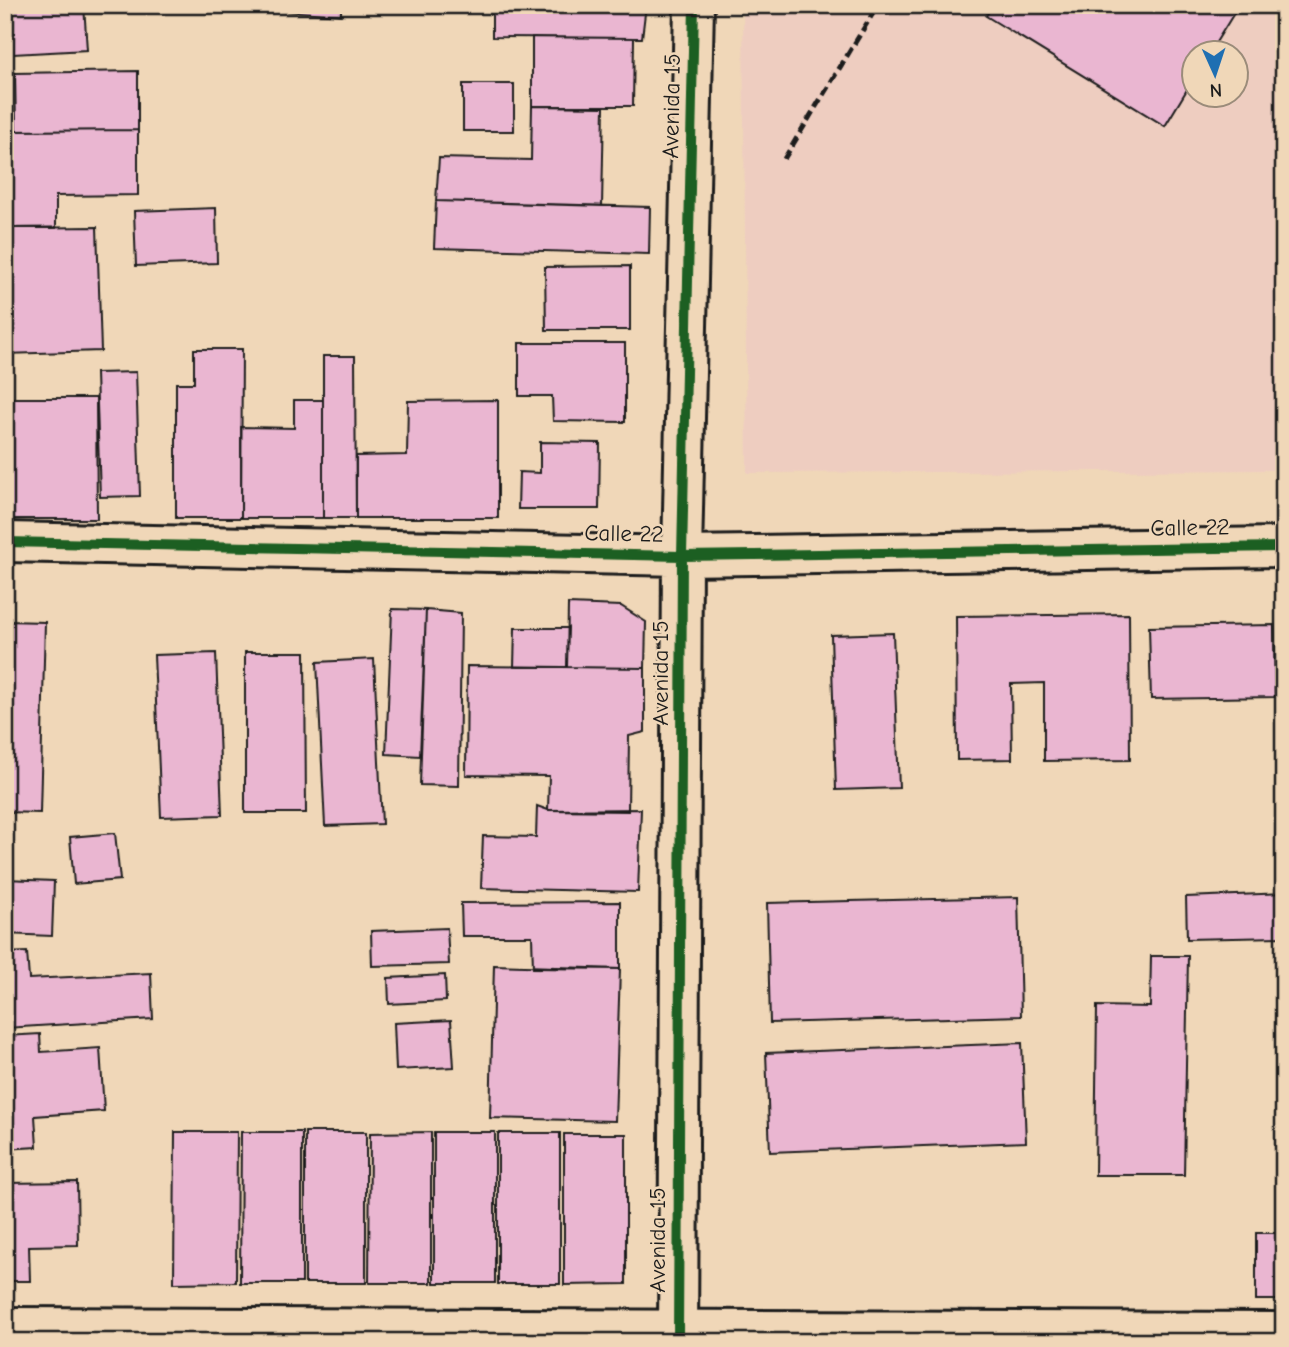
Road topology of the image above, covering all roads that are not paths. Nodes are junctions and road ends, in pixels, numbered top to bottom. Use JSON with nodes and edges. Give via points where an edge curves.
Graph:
{"nodes":[{"id":1,"x":694,"y":5,"type":"edge"},
{"id":2,"x":5,"y":542,"type":"edge"},
{"id":3,"x":1284,"y":547,"type":"edge"},
{"id":4,"x":682,"y":555,"type":"junction"},
{"id":5,"x":5,"y":1327,"type":"edge"},
{"id":6,"x":1284,"y":1332,"type":"edge"},
{"id":7,"x":678,"y":1336,"type":"edge"}],
"edges":[{"from":1,"to":4,"type":"street","name":"Avenida 15"},
{"from":2,"to":4,"type":"street","name":"Calle 22"},
{"from":3,"to":4,"type":"street","name":"Calle 22"},
{"from":4,"to":7,"type":"street","name":"Avenida 15"},
{"from":5,"to":7,"type":"street"},
{"from":6,"to":7,"type":"street"}]}
